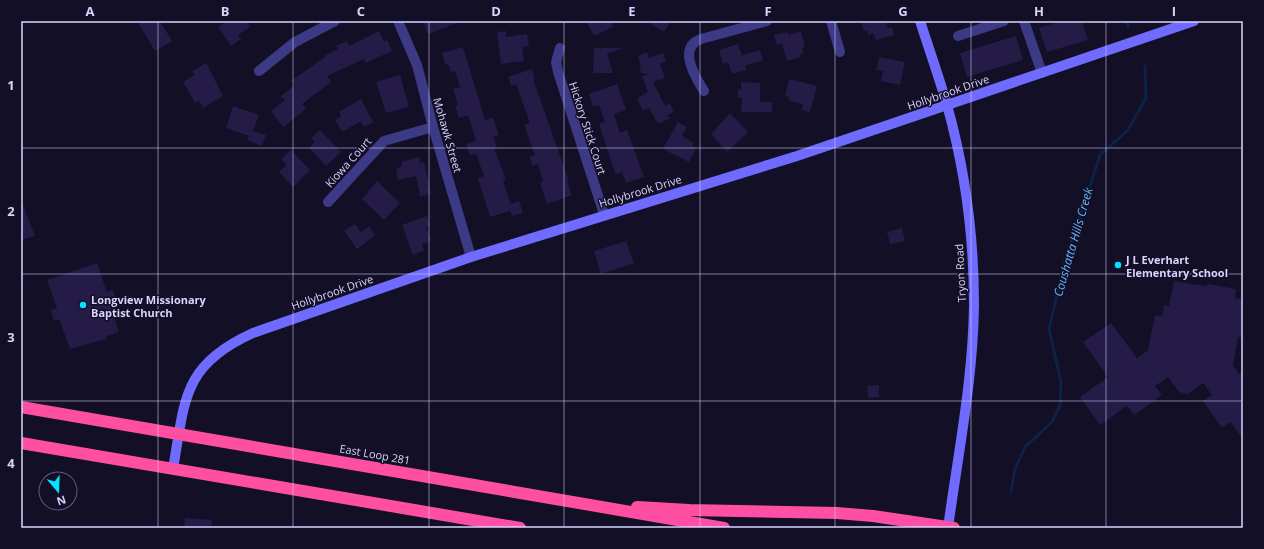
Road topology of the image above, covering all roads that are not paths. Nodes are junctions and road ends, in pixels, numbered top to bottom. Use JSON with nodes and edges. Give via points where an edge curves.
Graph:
{"nodes":[{"id":1,"x":335,"y":21,"type":"edge"},
{"id":2,"x":398,"y":21,"type":"edge"},
{"id":3,"x":767,"y":21,"type":"edge"},
{"id":4,"x":831,"y":21,"type":"edge"},
{"id":5,"x":920,"y":21,"type":"edge"},
{"id":6,"x":1004,"y":21,"type":"edge"},
{"id":7,"x":1024,"y":21,"type":"edge"},
{"id":8,"x":1194,"y":21,"type":"edge"},
{"id":9,"x":958,"y":36,"type":"dead end"},
{"id":10,"x":560,"y":48,"type":"dead end"},
{"id":11,"x":840,"y":52,"type":"dead end"},
{"id":12,"x":260,"y":71,"type":"dead end"},
{"id":13,"x":1042,"y":73,"type":"junction"},
{"id":14,"x":704,"y":92,"type":"dead end"},
{"id":15,"x":947,"y":105,"type":"junction"},
{"id":16,"x":433,"y":128,"type":"junction"},
{"id":17,"x":328,"y":202,"type":"dead end"},
{"id":18,"x":604,"y":214,"type":"junction"},
{"id":19,"x":471,"y":257,"type":"junction"},
{"id":20,"x":21,"y":407,"type":"edge"},
{"id":21,"x":179,"y":434,"type":"junction"},
{"id":22,"x":21,"y":443,"type":"edge"},
{"id":23,"x":173,"y":469,"type":"junction"},
{"id":24,"x":598,"y":506,"type":"junction"},
{"id":25,"x":520,"y":528,"type":"edge"},
{"id":26,"x":724,"y":528,"type":"edge"},
{"id":27,"x":950,"y":528,"type":"edge"}],
"edges":[{"from":1,"to":12,"type":"street","via":[[295,42]]},
{"from":2,"to":16,"type":"street","name":"Mohawk Street","via":[[415,60]]},
{"from":3,"to":14,"type":"street","via":[[701,39],[693,44],[689,57],[694,76]]},
{"from":4,"to":11,"type":"street"},
{"from":5,"to":15,"type":"street","name":"Tryon Road"},
{"from":6,"to":9,"type":"street"},
{"from":7,"to":13,"type":"street"},
{"from":8,"to":13,"type":"street","name":"Hollybrook Drive"},
{"from":10,"to":18,"type":"street","name":"Hickory Stick Court","via":[[556,62],[558,72]]},
{"from":13,"to":15,"type":"street","name":"Hollybrook Drive"},
{"from":15,"to":18,"type":"street","name":"Hollybrook Drive","via":[[797,156]]},
{"from":15,"to":27,"type":"street","name":"Tryon Road","via":[[968,209],[974,305],[967,402]]},
{"from":16,"to":17,"type":"street","name":"Kiowa Court","via":[[384,141]]},
{"from":16,"to":19,"type":"street","name":"Mohawk Street"},
{"from":18,"to":19,"type":"street","name":"Hollybrook Drive"},
{"from":19,"to":21,"type":"street","name":"Hollybrook Drive","via":[[253,332],[230,344],[205,365],[190,387]]},
{"from":20,"to":21,"type":"highway","name":"East Loop 281"},
{"from":21,"to":23,"type":"street","name":"Hollybrook Drive"},
{"from":21,"to":24,"type":"highway","name":"East Loop 281"},
{"from":22,"to":23,"type":"highway"},
{"from":23,"to":25,"type":"highway"},
{"from":24,"to":26,"type":"highway","name":"East Loop 281"},
{"from":24,"to":27,"type":"highway","via":[[837,513]]}]}
